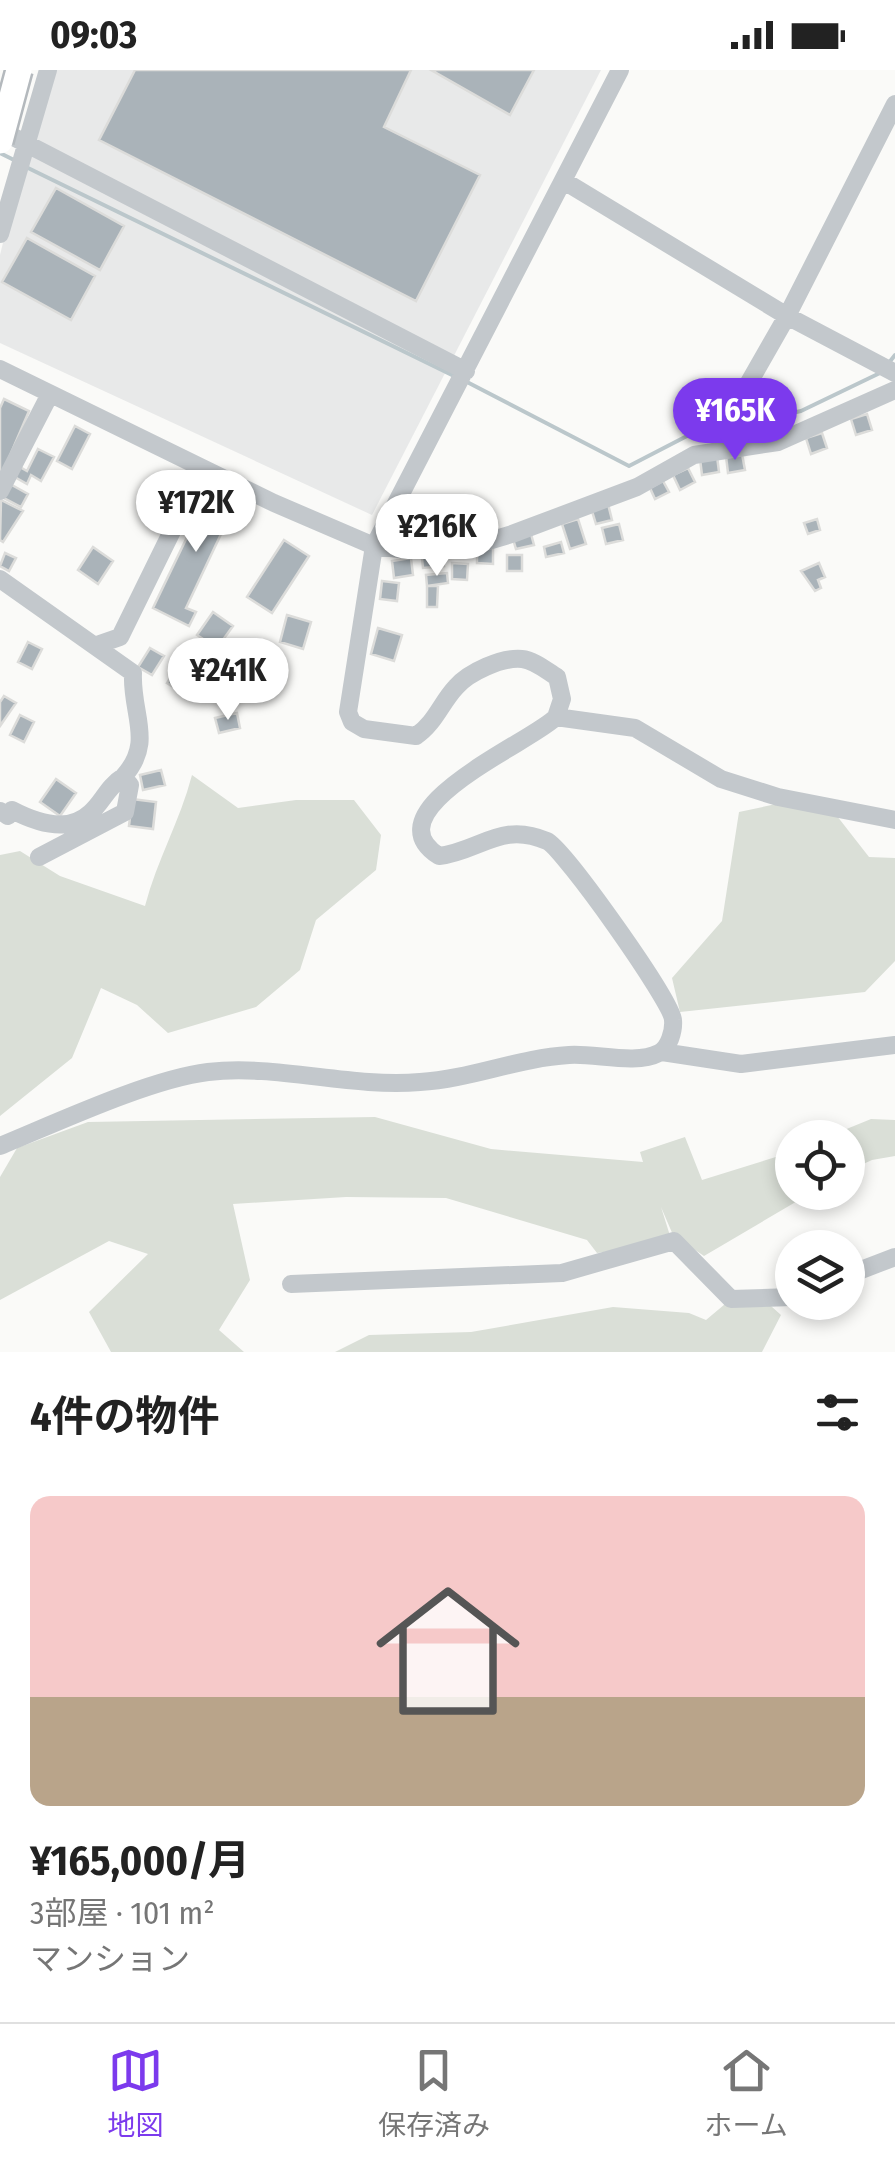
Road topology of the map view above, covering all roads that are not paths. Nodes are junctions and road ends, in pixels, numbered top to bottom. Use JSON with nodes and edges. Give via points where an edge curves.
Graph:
{"nodes":[{"id":1,"x":19,"y":70,"type":"edge"},
{"id":2,"x":48,"y":70,"type":"edge"},
{"id":3,"x":620,"y":70,"type":"edge"},
{"id":4,"x":895,"y":104,"type":"edge"},
{"id":5,"x":0,"y":130,"type":"edge"},
{"id":6,"x":0,"y":141,"type":"edge"},
{"id":7,"x":25,"y":157,"type":"junction"},
{"id":8,"x":564,"y":181,"type":"junction"},
{"id":9,"x":0,"y":234,"type":"edge"},
{"id":10,"x":787,"y":316,"type":"junction"},
{"id":11,"x":0,"y":370,"type":"edge"},
{"id":12,"x":890,"y":374,"type":"edge"},
{"id":13,"x":463,"y":377,"type":"junction"},
{"id":14,"x":49,"y":396,"type":"junction"},
{"id":15,"x":725,"y":438,"type":"junction"},
{"id":16,"x":202,"y":470,"type":"junction"},
{"id":17,"x":0,"y":491,"type":"edge"},
{"id":18,"x":374,"y":546,"type":"junction"},
{"id":19,"x":0,"y":579,"type":"edge"},
{"id":20,"x":97,"y":644,"type":"junction"},
{"id":21,"x":556,"y":717,"type":"junction"},
{"id":22,"x":123,"y":777,"type":"junction"},
{"id":23,"x":0,"y":812,"type":"edge"},
{"id":24,"x":895,"y":820,"type":"edge"},
{"id":25,"x":39,"y":857,"type":"dead end"},
{"id":26,"x":895,"y":1045,"type":"edge"},
{"id":27,"x":662,"y":1052,"type":"junction"},
{"id":28,"x":0,"y":1146,"type":"edge"},
{"id":29,"x":895,"y":1256,"type":"edge"},
{"id":30,"x":865,"y":1268,"type":"edge"},
{"id":31,"x":291,"y":1284,"type":"dead end"},
{"id":32,"x":775,"y":1298,"type":"edge"}],
"edges":[{"from":1,"to":6,"type":"highway","bridge":true},
{"from":2,"to":7,"type":"street"},
{"from":3,"to":8,"type":"street"},
{"from":4,"to":10,"type":"street"},
{"from":5,"to":7,"type":"street"},
{"from":7,"to":9,"type":"street"},
{"from":7,"to":13,"type":"street"},
{"from":8,"to":10,"type":"street"},
{"from":8,"to":13,"type":"street"},
{"from":10,"to":12,"type":"street"},
{"from":10,"to":15,"type":"street"},
{"from":11,"to":14,"type":"street"},
{"from":12,"to":15,"type":"street","via":[[778,442]]},
{"from":13,"to":18,"type":"street"},
{"from":14,"to":16,"type":"street"},
{"from":14,"to":17,"type":"street"},
{"from":15,"to":18,"type":"street","via":[[610,498],[482,543]]},
{"from":16,"to":18,"type":"street"},
{"from":16,"to":20,"type":"street","via":[[120,638]]},
{"from":18,"to":21,"type":"street","via":[[348,696],[352,722],[416,736],[458,683],[506,660],[526,659],[558,677],[562,698]]},
{"from":19,"to":20,"type":"street"},
{"from":20,"to":22,"type":"street","via":[[133,673],[142,744]]},
{"from":21,"to":24,"type":"street","via":[[635,728],[721,779]]},
{"from":21,"to":27,"type":"street","via":[[484,760],[427,812],[421,834],[439,856],[503,835],[552,843],[660,988],[674,1018]]},
{"from":22,"to":23,"type":"street","via":[[74,822],[54,825]]},
{"from":22,"to":25,"type":"street","via":[[130,784],[125,812]]},
{"from":26,"to":27,"type":"street","via":[[741,1064]]},
{"from":27,"to":28,"type":"street","via":[[546,1056],[418,1083],[210,1072],[160,1084]]},
{"from":29,"to":30,"type":"street"},
{"from":31,"to":32,"type":"street","via":[[562,1273],[674,1242],[730,1300]]}]}
